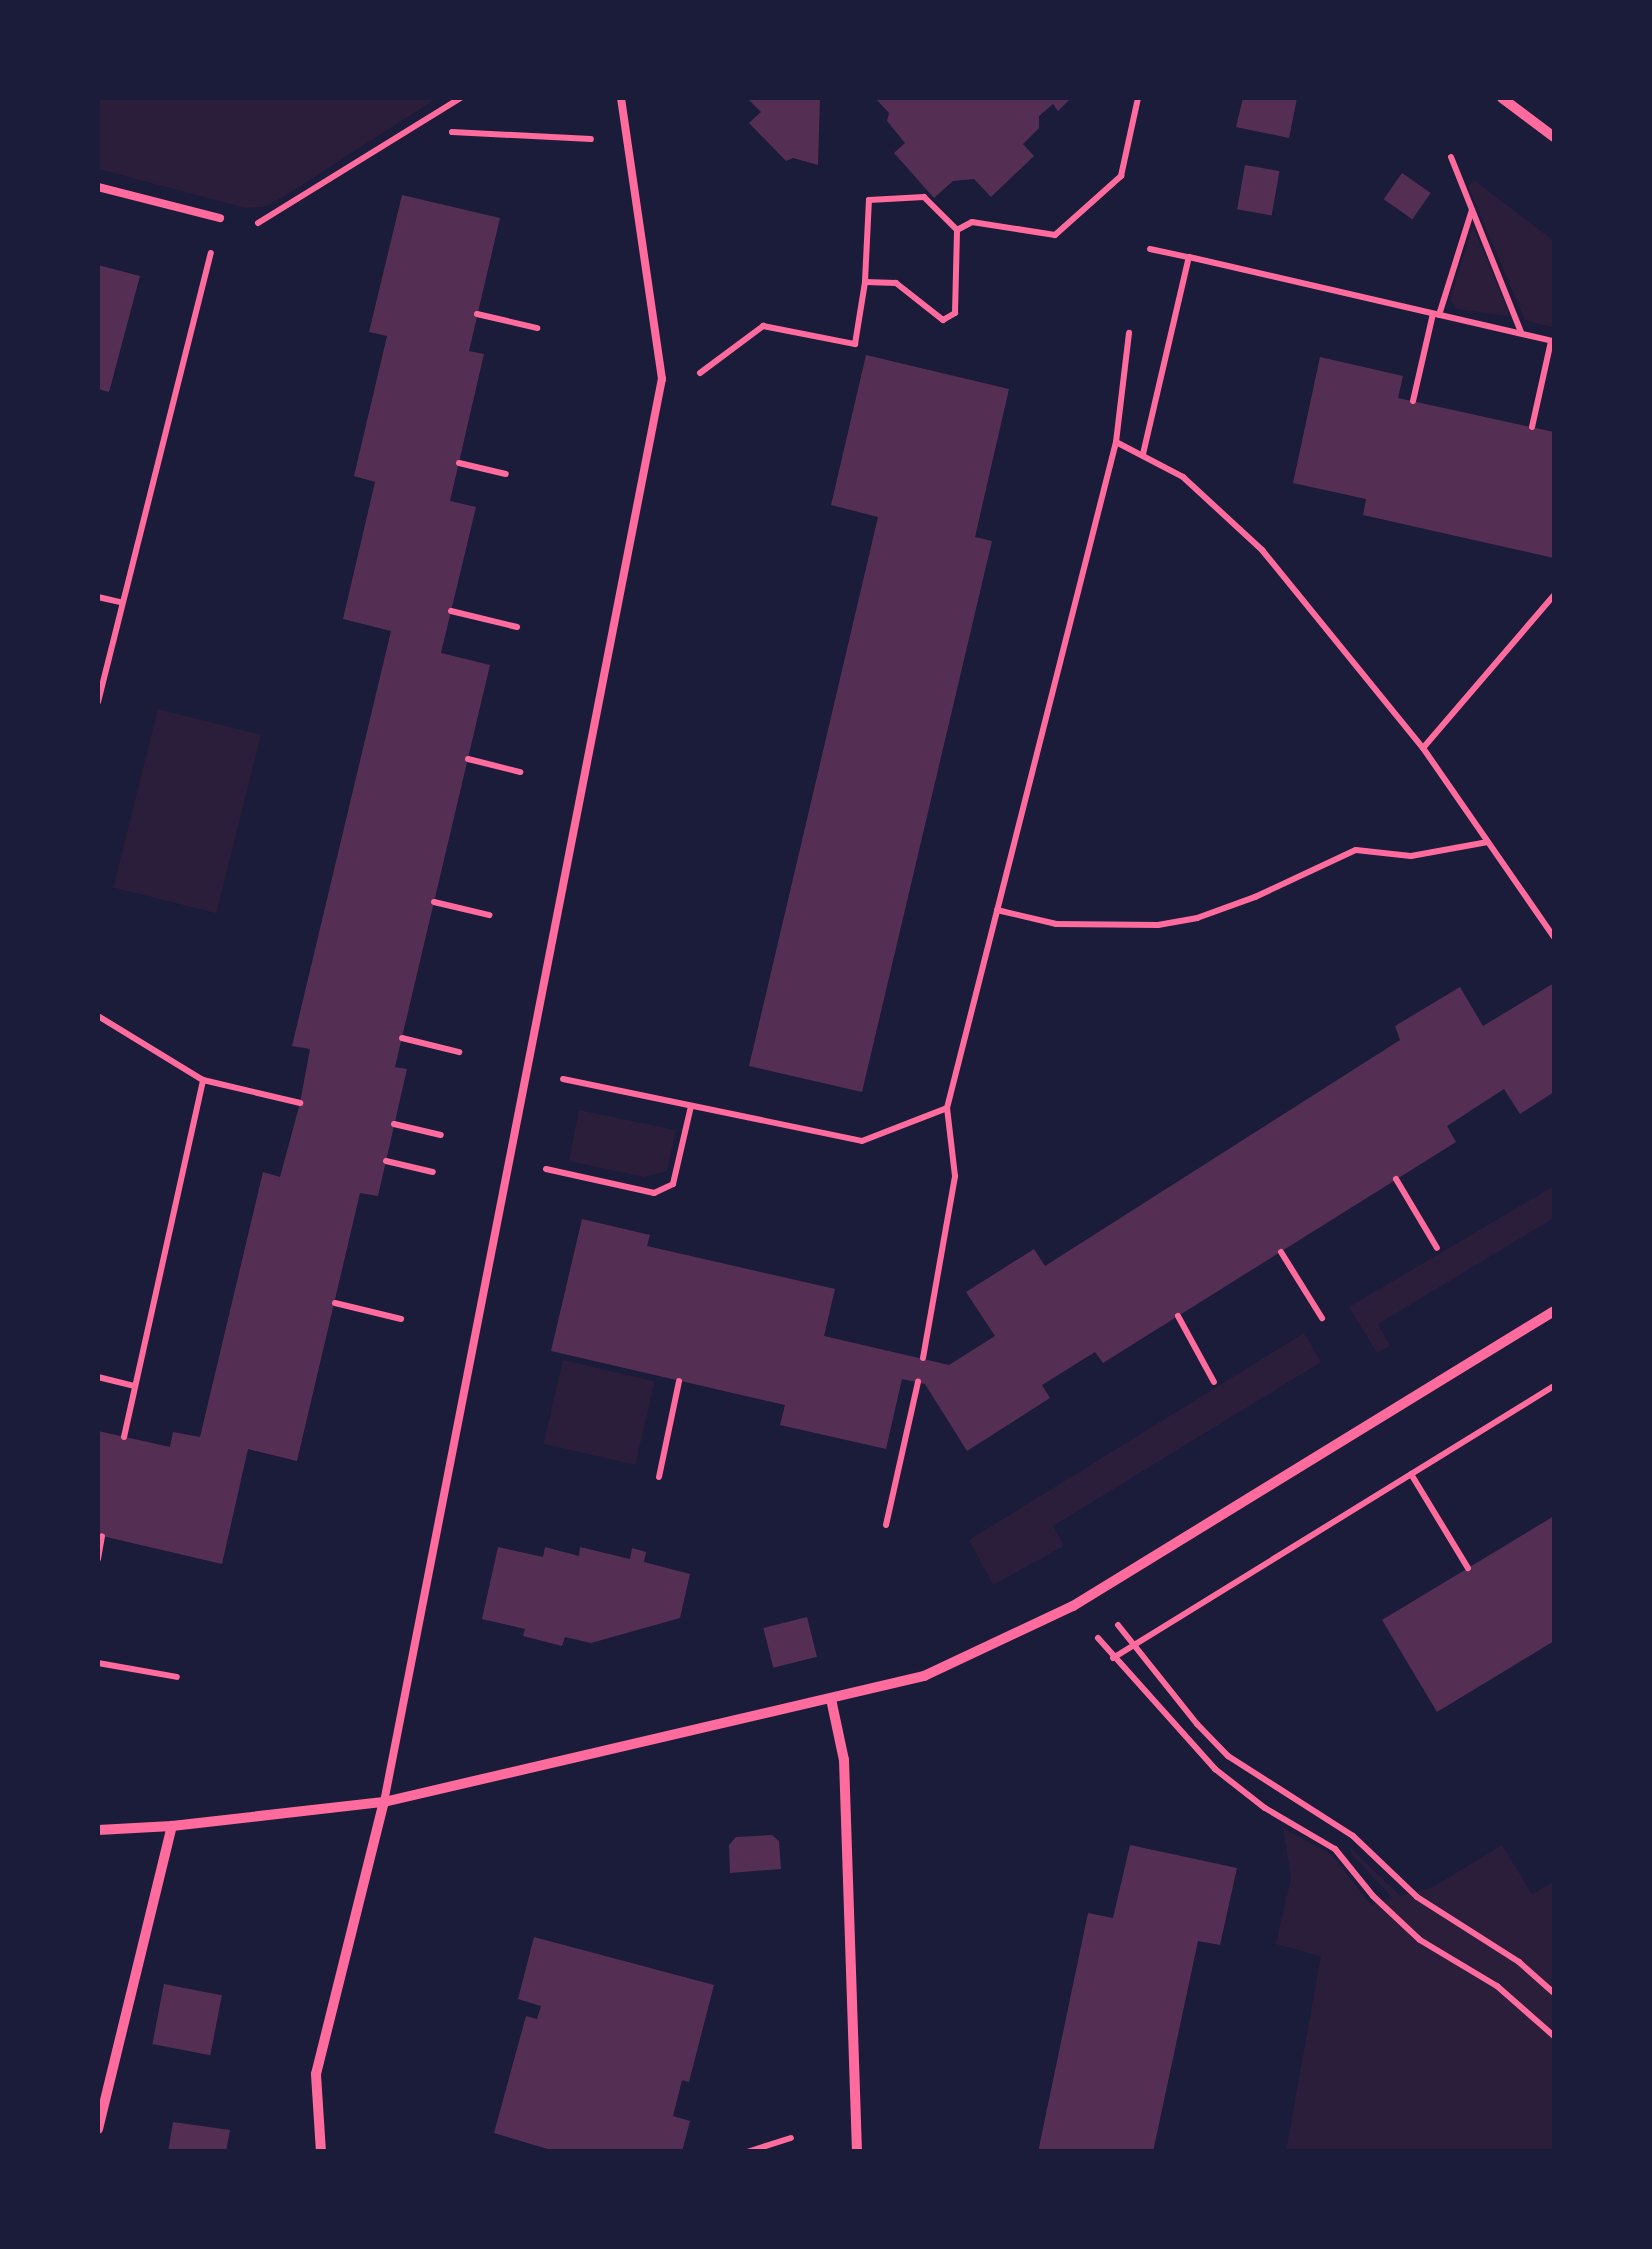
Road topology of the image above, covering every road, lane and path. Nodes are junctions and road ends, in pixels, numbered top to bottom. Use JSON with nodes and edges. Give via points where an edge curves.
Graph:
{"nodes":[{"id":1,"x":460,"y":98,"type":"edge"},
{"id":2,"x":621,"y":98,"type":"edge"},
{"id":3,"x":1138,"y":98,"type":"edge"},
{"id":4,"x":1502,"y":98,"type":"edge"},
{"id":5,"x":452,"y":132,"type":"dead end"},
{"id":6,"x":1554,"y":137,"type":"edge"},
{"id":7,"x":627,"y":140,"type":"junction"},
{"id":8,"x":1451,"y":157,"type":"dead end"},
{"id":9,"x":98,"y":188,"type":"edge"},
{"id":10,"x":1472,"y":209,"type":"junction"},
{"id":11,"x":220,"y":218,"type":"joint"},
{"id":12,"x":957,"y":230,"type":"junction"},
{"id":13,"x":243,"y":233,"type":"dead end"},
{"id":14,"x":227,"y":243,"type":"dead end"},
{"id":15,"x":1150,"y":249,"type":"dead end"},
{"id":16,"x":211,"y":253,"type":"junction"},
{"id":17,"x":1189,"y":257,"type":"junction"},
{"id":18,"x":864,"y":282,"type":"junction"},
{"id":19,"x":477,"y":314,"type":"dead end"},
{"id":20,"x":1436,"y":314,"type":"junction"},
{"id":21,"x":537,"y":328,"type":"dead end"},
{"id":22,"x":1129,"y":333,"type":"dead end"},
{"id":23,"x":1522,"y":333,"type":"junction"},
{"id":24,"x":1553,"y":341,"type":"edge"},
{"id":25,"x":1413,"y":401,"type":"dead end"},
{"id":26,"x":657,"y":406,"type":"junction"},
{"id":27,"x":1532,"y":427,"type":"dead end"},
{"id":28,"x":1116,"y":442,"type":"junction"},
{"id":29,"x":1143,"y":454,"type":"junction"},
{"id":30,"x":458,"y":463,"type":"dead end"},
{"id":31,"x":506,"y":474,"type":"dead end"},
{"id":32,"x":1554,"y":595,"type":"edge"},
{"id":33,"x":98,"y":597,"type":"edge"},
{"id":34,"x":120,"y":602,"type":"junction"},
{"id":35,"x":451,"y":611,"type":"dead end"},
{"id":36,"x":517,"y":627,"type":"dead end"},
{"id":37,"x":98,"y":702,"type":"edge"},
{"id":38,"x":1423,"y":748,"type":"junction"},
{"id":39,"x":468,"y":759,"type":"dead end"},
{"id":40,"x":520,"y":772,"type":"dead end"},
{"id":41,"x":1488,"y":841,"type":"junction"},
{"id":42,"x":434,"y":902,"type":"dead end"},
{"id":43,"x":997,"y":910,"type":"junction"},
{"id":44,"x":489,"y":915,"type":"dead end"},
{"id":45,"x":1554,"y":937,"type":"edge"},
{"id":46,"x":98,"y":1016,"type":"edge"},
{"id":47,"x":402,"y":1038,"type":"dead end"},
{"id":48,"x":460,"y":1052,"type":"dead end"},
{"id":49,"x":526,"y":1071,"type":"junction"},
{"id":50,"x":203,"y":1080,"type":"junction"},
{"id":51,"x":300,"y":1103,"type":"dead end"},
{"id":52,"x":691,"y":1105,"type":"junction"},
{"id":53,"x":947,"y":1108,"type":"junction"},
{"id":54,"x":394,"y":1124,"type":"dead end"},
{"id":55,"x":441,"y":1135,"type":"dead end"},
{"id":56,"x":386,"y":1161,"type":"dead end"},
{"id":57,"x":545,"y":1168,"type":"dead end"},
{"id":58,"x":433,"y":1172,"type":"dead end"},
{"id":59,"x":1396,"y":1178,"type":"dead end"},
{"id":60,"x":1438,"y":1248,"type":"dead end"},
{"id":61,"x":1281,"y":1252,"type":"dead end"},
{"id":62,"x":335,"y":1302,"type":"dead end"},
{"id":63,"x":1554,"y":1311,"type":"edge"},
{"id":64,"x":1178,"y":1316,"type":"dead end"},
{"id":65,"x":1322,"y":1318,"type":"dead end"},
{"id":66,"x":401,"y":1319,"type":"dead end"},
{"id":67,"x":923,"y":1358,"type":"dead end"},
{"id":68,"x":98,"y":1377,"type":"edge"},
{"id":69,"x":680,"y":1381,"type":"dead end"},
{"id":70,"x":918,"y":1382,"type":"dead end"},
{"id":71,"x":1214,"y":1382,"type":"dead end"},
{"id":72,"x":136,"y":1386,"type":"junction"},
{"id":73,"x":1554,"y":1386,"type":"edge"},
{"id":74,"x":124,"y":1437,"type":"dead end"},
{"id":75,"x":1411,"y":1474,"type":"junction"},
{"id":76,"x":658,"y":1477,"type":"dead end"},
{"id":77,"x":886,"y":1525,"type":"dead end"},
{"id":78,"x":102,"y":1536,"type":"dead end"},
{"id":79,"x":98,"y":1559,"type":"edge"},
{"id":80,"x":1468,"y":1568,"type":"dead end"},
{"id":81,"x":1091,"y":1594,"type":"junction"},
{"id":82,"x":1073,"y":1606,"type":"junction"},
{"id":83,"x":1134,"y":1644,"type":"junction"},
{"id":84,"x":1113,"y":1658,"type":"junction"},
{"id":85,"x":98,"y":1663,"type":"edge"},
{"id":86,"x":177,"y":1677,"type":"dead end"},
{"id":87,"x":831,"y":1699,"type":"junction"},
{"id":88,"x":384,"y":1802,"type":"junction"},
{"id":89,"x":172,"y":1826,"type":"junction"},
{"id":90,"x":98,"y":1830,"type":"edge"},
{"id":91,"x":1554,"y":1993,"type":"edge"},
{"id":92,"x":1554,"y":2036,"type":"edge"},
{"id":93,"x":98,"y":2129,"type":"edge"},
{"id":94,"x":791,"y":2138,"type":"dead end"},
{"id":95,"x":321,"y":2152,"type":"edge"},
{"id":96,"x":747,"y":2152,"type":"edge"},
{"id":97,"x":857,"y":2152,"type":"edge"}],
"edges":[{"from":1,"to":13,"type":"path"},
{"from":2,"to":7,"type":"lane"},
{"from":3,"to":12,"type":"path","via":[[1121,176],[1055,235],[972,222]]},
{"from":4,"to":6,"type":"street"},
{"from":5,"to":7,"type":"path"},
{"from":7,"to":26,"type":"lane","via":[[662,379]]},
{"from":8,"to":10,"type":"path"},
{"from":9,"to":11,"type":"lane"},
{"from":10,"to":20,"type":"path"},
{"from":10,"to":23,"type":"path"},
{"from":11,"to":16,"type":"path"},
{"from":12,"to":18,"type":"path","via":[[924,197],[869,200]]},
{"from":12,"to":18,"type":"path","via":[[955,313],[943,320],[896,283]]},
{"from":14,"to":16,"type":"path"},
{"from":15,"to":17,"type":"path"},
{"from":16,"to":34,"type":"path"},
{"from":17,"to":20,"type":"path"},
{"from":17,"to":29,"type":"path"},
{"from":18,"to":26,"type":"path","via":[[856,344],[763,326]]},
{"from":19,"to":21,"type":"path"},
{"from":20,"to":23,"type":"path"},
{"from":20,"to":25,"type":"path"},
{"from":22,"to":28,"type":"path"},
{"from":23,"to":24,"type":"path"},
{"from":24,"to":27,"type":"path"},
{"from":26,"to":49,"type":"lane"},
{"from":28,"to":29,"type":"path"},
{"from":28,"to":43,"type":"path"},
{"from":29,"to":38,"type":"path","via":[[1183,478],[1262,550]]},
{"from":30,"to":31,"type":"path"},
{"from":32,"to":38,"type":"path"},
{"from":33,"to":34,"type":"path"},
{"from":34,"to":37,"type":"path"},
{"from":35,"to":36,"type":"path"},
{"from":38,"to":41,"type":"path"},
{"from":39,"to":40,"type":"path"},
{"from":41,"to":43,"type":"path","via":[[1411,856],[1356,850],[1255,897],[1158,925],[1056,924]]},
{"from":41,"to":45,"type":"path"},
{"from":42,"to":44,"type":"path"},
{"from":43,"to":53,"type":"path"},
{"from":46,"to":50,"type":"path"},
{"from":47,"to":48,"type":"path"},
{"from":49,"to":52,"type":"path"},
{"from":49,"to":88,"type":"lane"},
{"from":50,"to":51,"type":"path"},
{"from":50,"to":72,"type":"path"},
{"from":52,"to":53,"type":"path","via":[[862,1141]]},
{"from":52,"to":57,"type":"path","via":[[674,1184],[654,1193]]},
{"from":53,"to":67,"type":"path","via":[[955,1176]]},
{"from":54,"to":55,"type":"path"},
{"from":56,"to":58,"type":"path"},
{"from":59,"to":60,"type":"path"},
{"from":61,"to":65,"type":"path"},
{"from":62,"to":66,"type":"path"},
{"from":63,"to":81,"type":"street"},
{"from":64,"to":71,"type":"path"},
{"from":68,"to":72,"type":"path"},
{"from":69,"to":76,"type":"path"},
{"from":70,"to":77,"type":"path"},
{"from":72,"to":74,"type":"path"},
{"from":73,"to":75,"type":"path"},
{"from":75,"to":80,"type":"path"},
{"from":75,"to":83,"type":"path"},
{"from":78,"to":79,"type":"path"},
{"from":81,"to":82,"type":"street"},
{"from":81,"to":83,"type":"path"},
{"from":82,"to":84,"type":"path"},
{"from":82,"to":87,"type":"street","via":[[924,1676]]},
{"from":83,"to":84,"type":"path"},
{"from":83,"to":91,"type":"path","via":[[1228,1756],[1353,1836],[1416,1898],[1519,1962]]},
{"from":84,"to":92,"type":"path","via":[[1215,1770],[1335,1849],[1372,1896],[1420,1940],[1498,1986]]},
{"from":85,"to":86,"type":"path"},
{"from":87,"to":88,"type":"street"},
{"from":87,"to":97,"type":"street","via":[[844,1760]]},
{"from":88,"to":89,"type":"street"},
{"from":88,"to":95,"type":"street","via":[[316,2074]]},
{"from":89,"to":90,"type":"street"},
{"from":89,"to":93,"type":"street"},
{"from":94,"to":96,"type":"path"}]}
